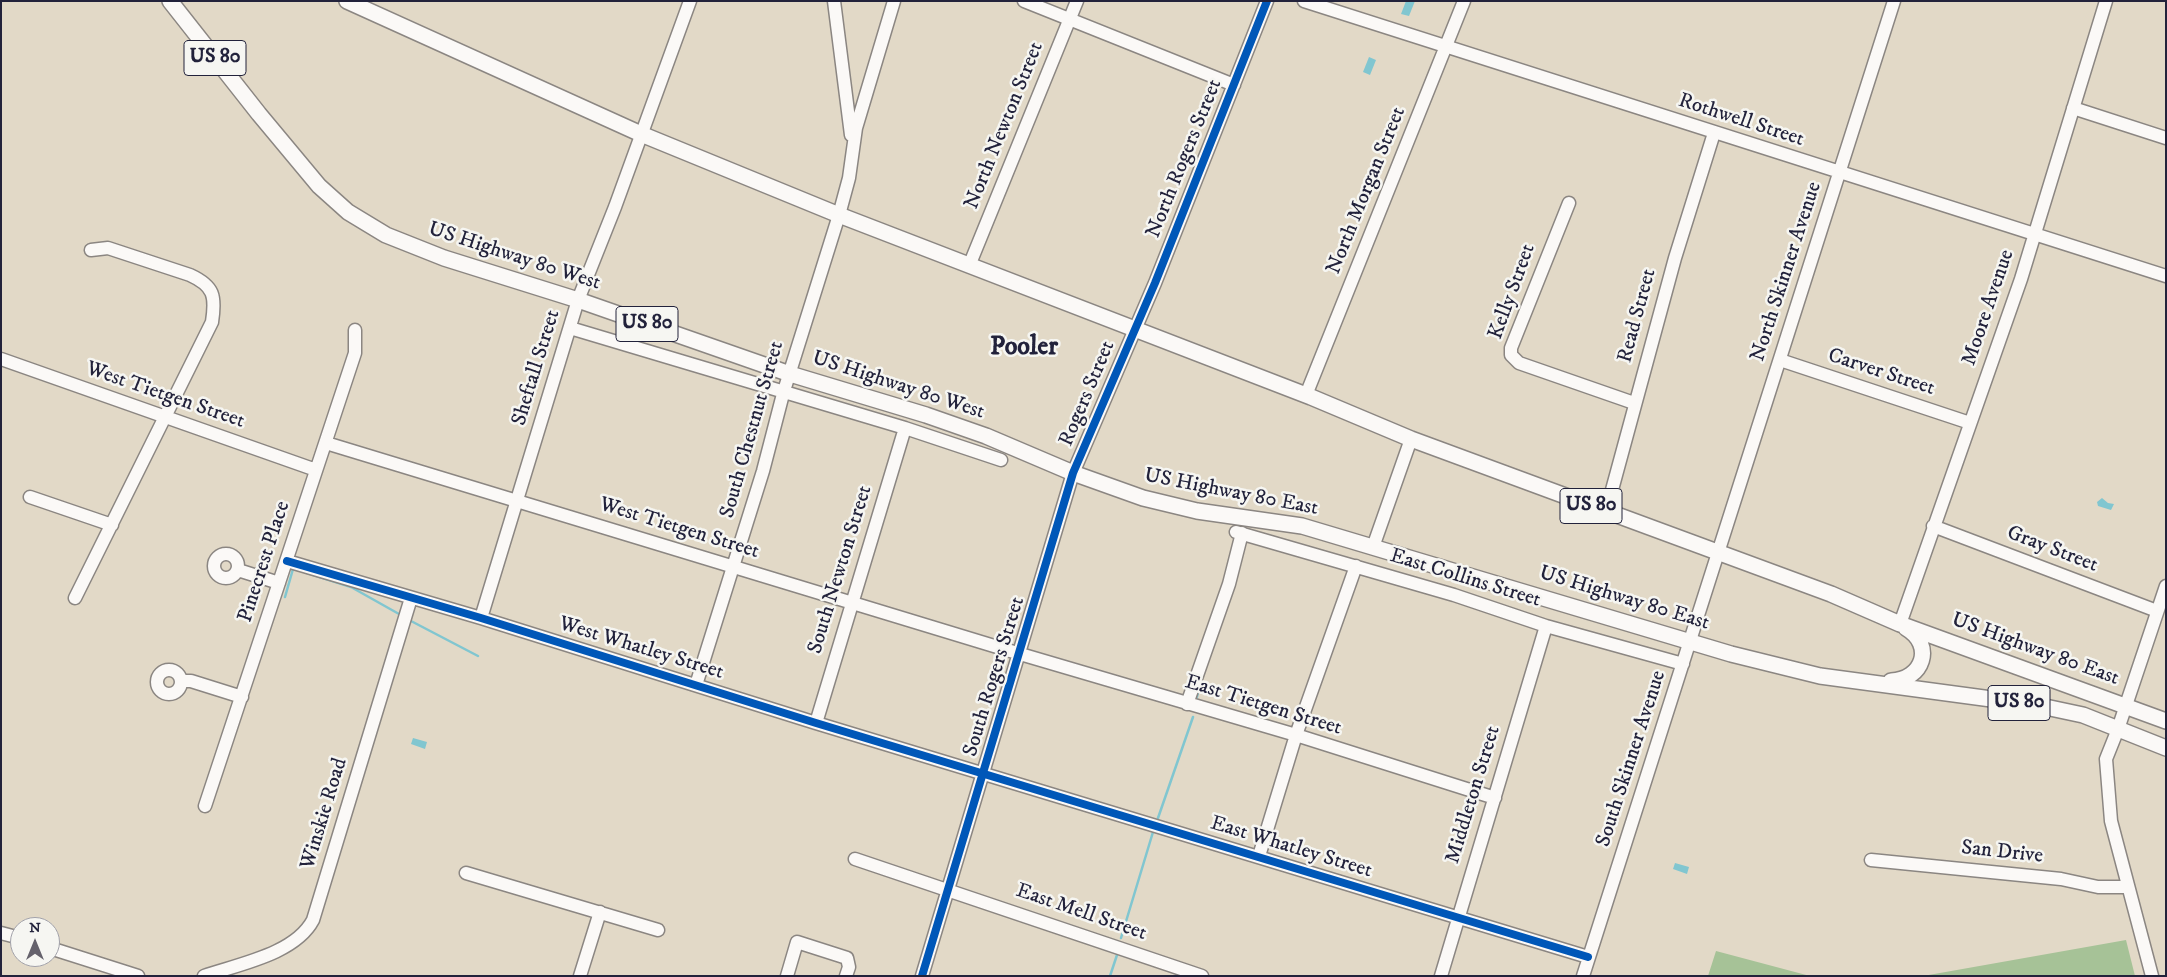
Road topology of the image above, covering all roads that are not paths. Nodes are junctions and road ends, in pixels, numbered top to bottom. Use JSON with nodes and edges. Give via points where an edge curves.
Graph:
{"nodes":[{"id":1,"x":170,"y":1,"type":"edge"},
{"id":2,"x":347,"y":1,"type":"edge"},
{"id":3,"x":690,"y":1,"type":"edge"},
{"id":4,"x":834,"y":1,"type":"edge"},
{"id":5,"x":894,"y":1,"type":"edge"},
{"id":6,"x":1024,"y":1,"type":"edge"},
{"id":7,"x":1077,"y":1,"type":"edge"},
{"id":8,"x":1267,"y":1,"type":"edge"},
{"id":9,"x":1304,"y":1,"type":"edge"},
{"id":10,"x":1464,"y":1,"type":"edge"},
{"id":11,"x":1894,"y":1,"type":"edge"},
{"id":12,"x":2106,"y":1,"type":"edge"},
{"id":13,"x":1069,"y":19,"type":"junction"},
{"id":14,"x":1446,"y":48,"type":"junction"},
{"id":15,"x":1234,"y":85,"type":"junction"},
{"id":16,"x":2073,"y":108,"type":"junction"},
{"id":17,"x":1714,"y":133,"type":"junction"},
{"id":18,"x":642,"y":134,"type":"junction"},
{"id":19,"x":2166,"y":138,"type":"edge"},
{"id":20,"x":851,"y":155,"type":"junction"},
{"id":21,"x":1839,"y":173,"type":"junction"},
{"id":22,"x":1569,"y":203,"type":"dead end"},
{"id":23,"x":839,"y":215,"type":"junction"},
{"id":24,"x":2035,"y":236,"type":"junction"},
{"id":25,"x":91,"y":250,"type":"dead end"},
{"id":26,"x":969,"y":266,"type":"junction"},
{"id":27,"x":2166,"y":276,"type":"edge"},
{"id":28,"x":578,"y":300,"type":"junction"},
{"id":29,"x":570,"y":328,"type":"junction"},
{"id":30,"x":355,"y":330,"type":"dead end"},
{"id":31,"x":1134,"y":330,"type":"junction"},
{"id":32,"x":1,"y":359,"type":"edge"},
{"id":33,"x":1780,"y":360,"type":"junction"},
{"id":34,"x":790,"y":374,"type":"junction"},
{"id":35,"x":783,"y":394,"type":"junction"},
{"id":36,"x":1306,"y":395,"type":"junction"},
{"id":37,"x":1634,"y":403,"type":"junction"},
{"id":38,"x":164,"y":417,"type":"junction"},
{"id":39,"x":1970,"y":423,"type":"junction"},
{"id":40,"x":905,"y":428,"type":"junction"},
{"id":41,"x":1411,"y":439,"type":"junction"},
{"id":42,"x":326,"y":443,"type":"junction"},
{"id":43,"x":1001,"y":460,"type":"dead end"},
{"id":44,"x":316,"y":470,"type":"junction"},
{"id":45,"x":1073,"y":473,"type":"junction"},
{"id":46,"x":30,"y":497,"type":"dead end"},
{"id":47,"x":518,"y":501,"type":"junction"},
{"id":48,"x":1606,"y":512,"type":"junction"},
{"id":49,"x":112,"y":525,"type":"junction"},
{"id":50,"x":1933,"y":526,"type":"junction"},
{"id":51,"x":1373,"y":547,"type":"junction"},
{"id":52,"x":1718,"y":554,"type":"junction"},
{"id":53,"x":287,"y":561,"type":"junction"},
{"id":54,"x":732,"y":566,"type":"junction"},
{"id":55,"x":1356,"y":566,"type":"junction"},
{"id":56,"x":238,"y":570,"type":"dead end"},
{"id":57,"x":279,"y":583,"type":"junction"},
{"id":58,"x":2166,"y":586,"type":"edge"},
{"id":59,"x":75,"y":598,"type":"dead end"},
{"id":60,"x":411,"y":598,"type":"junction"},
{"id":61,"x":853,"y":602,"type":"junction"},
{"id":62,"x":2157,"y":611,"type":"junction"},
{"id":63,"x":480,"y":618,"type":"junction"},
{"id":64,"x":1900,"y":624,"type":"junction"},
{"id":65,"x":1546,"y":626,"type":"junction"},
{"id":66,"x":1691,"y":642,"type":"junction"},
{"id":67,"x":1020,"y":654,"type":"junction"},
{"id":68,"x":1683,"y":664,"type":"junction"},
{"id":69,"x":182,"y":680,"type":"dead end"},
{"id":70,"x":1867,"y":682,"type":"junction"},
{"id":71,"x":696,"y":685,"type":"junction"},
{"id":72,"x":242,"y":697,"type":"junction"},
{"id":73,"x":1187,"y":704,"type":"junction"},
{"id":74,"x":2125,"y":706,"type":"junction"},
{"id":75,"x":2166,"y":721,"type":"edge"},
{"id":76,"x":816,"y":723,"type":"junction"},
{"id":77,"x":2118,"y":729,"type":"junction"},
{"id":78,"x":1296,"y":735,"type":"junction"},
{"id":79,"x":2166,"y":748,"type":"edge"},
{"id":80,"x":984,"y":772,"type":"junction"},
{"id":81,"x":1494,"y":798,"type":"junction"},
{"id":82,"x":205,"y":806,"type":"dead end"},
{"id":83,"x":1259,"y":856,"type":"junction"},
{"id":84,"x":855,"y":859,"type":"dead end"},
{"id":85,"x":1871,"y":860,"type":"dead end"},
{"id":86,"x":466,"y":873,"type":"dead end"},
{"id":87,"x":2128,"y":887,"type":"junction"},
{"id":88,"x":948,"y":889,"type":"junction"},
{"id":89,"x":600,"y":912,"type":"junction"},
{"id":90,"x":1459,"y":916,"type":"junction"},
{"id":91,"x":658,"y":930,"type":"dead end"},
{"id":92,"x":60,"y":951,"type":"edge"},
{"id":93,"x":1588,"y":957,"type":"junction"},
{"id":94,"x":138,"y":976,"type":"edge"},
{"id":95,"x":204,"y":976,"type":"edge"},
{"id":96,"x":580,"y":976,"type":"edge"},
{"id":97,"x":787,"y":976,"type":"edge"},
{"id":98,"x":846,"y":976,"type":"edge"},
{"id":99,"x":922,"y":976,"type":"edge"},
{"id":100,"x":1202,"y":976,"type":"edge"},
{"id":101,"x":1441,"y":976,"type":"edge"},
{"id":102,"x":1583,"y":976,"type":"edge"},
{"id":103,"x":2152,"y":976,"type":"edge"}],
"edges":[{"from":1,"to":28,"type":"main road","name":"US Highway 80 West","number":"US 80","via":[[317,184],[348,212],[386,235],[444,258]]},
{"from":2,"to":18,"type":"main road","number":"US 80"},
{"from":3,"to":18,"type":"street","name":"Sheftall Street"},
{"from":4,"to":20,"type":"street"},
{"from":5,"to":20,"type":"street"},
{"from":6,"to":13,"type":"street"},
{"from":7,"to":13,"type":"street","name":"North Newton Street"},
{"from":8,"to":15,"type":"street","name":"North Rogers Street"},
{"from":9,"to":14,"type":"street","name":"Rothwell Street"},
{"from":10,"to":14,"type":"street","name":"North Morgan Street"},
{"from":11,"to":21,"type":"street","name":"North Skinner Avenue"},
{"from":12,"to":16,"type":"street","name":"Moore Avenue"},
{"from":13,"to":15,"type":"street"},
{"from":13,"to":26,"type":"street","name":"North Newton Street"},
{"from":14,"to":17,"type":"street","name":"Rothwell Street"},
{"from":14,"to":36,"type":"street","name":"North Morgan Street"},
{"from":15,"to":31,"type":"street","name":"North Rogers Street"},
{"from":16,"to":19,"type":"street"},
{"from":16,"to":24,"type":"street","name":"Moore Avenue"},
{"from":17,"to":21,"type":"street","name":"Rothwell Street"},
{"from":17,"to":37,"type":"street","name":"Read Street"},
{"from":18,"to":23,"type":"main road","number":"US 80"},
{"from":18,"to":28,"type":"street","name":"Sheftall Street"},
{"from":20,"to":23,"type":"street","name":"South Chestnut Street","via":[[849,178]]},
{"from":21,"to":24,"type":"street","name":"Rothwell Street"},
{"from":21,"to":33,"type":"street","name":"North Skinner Avenue"},
{"from":22,"to":37,"type":"street","name":"Kelly Street","via":[[1511,355],[1519,363]]},
{"from":23,"to":26,"type":"main road","number":"US 80"},
{"from":23,"to":34,"type":"street","name":"South Chestnut Street"},
{"from":24,"to":27,"type":"street","name":"Rothwell Street"},
{"from":24,"to":39,"type":"street","name":"Moore Avenue"},
{"from":25,"to":38,"type":"street","via":[[108,248],[190,274],[212,290],[215,304],[212,322]]},
{"from":26,"to":31,"type":"main road","number":"US 80"},
{"from":28,"to":29,"type":"street","name":"Sheftall Street"},
{"from":28,"to":34,"type":"main road","name":"US Highway 80 West","number":"US 80"},
{"from":29,"to":35,"type":"street"},
{"from":29,"to":47,"type":"street","name":"Sheftall Street"},
{"from":30,"to":42,"type":"street","name":"Pinecrest Place","via":[[356,353]]},
{"from":31,"to":36,"type":"main road","name":"US Highway 80 East","number":"US 80"},
{"from":31,"to":45,"type":"street","name":"Rogers Street"},
{"from":32,"to":38,"type":"street","name":"West Tietgen Street"},
{"from":33,"to":39,"type":"street","name":"Carver Street"},
{"from":33,"to":52,"type":"street","name":"North Skinner Avenue"},
{"from":34,"to":35,"type":"street","name":"South Chestnut Street"},
{"from":34,"to":45,"type":"main road","name":"US Highway 80 West","number":"US 80","via":[[979,434]]},
{"from":35,"to":40,"type":"street"},
{"from":35,"to":54,"type":"street","name":"South Chestnut Street","via":[[763,471]]},
{"from":36,"to":41,"type":"main road","name":"US Highway 80 East","number":"US 80"},
{"from":37,"to":48,"type":"street","name":"Read Street"},
{"from":38,"to":44,"type":"street","name":"West Tietgen Street"},
{"from":38,"to":49,"type":"street"},
{"from":39,"to":50,"type":"street","name":"Moore Avenue"},
{"from":40,"to":43,"type":"street"},
{"from":40,"to":61,"type":"street","name":"South Newton Street"},
{"from":41,"to":48,"type":"main road","name":"US Highway 80 East","number":"US 80"},
{"from":41,"to":51,"type":"street"},
{"from":42,"to":44,"type":"street","name":"Pinecrest Place"},
{"from":42,"to":47,"type":"street","name":"West Tietgen Street"},
{"from":44,"to":53,"type":"street","name":"Pinecrest Place"},
{"from":45,"to":51,"type":"main road","name":"US Highway 80 East","number":"US 80","via":[[1142,498],[1197,511],[1302,526]]},
{"from":45,"to":67,"type":"street","name":"South Rogers Street"},
{"from":46,"to":49,"type":"street"},
{"from":47,"to":54,"type":"street","name":"West Tietgen Street"},
{"from":47,"to":63,"type":"street","name":"Sheftall Street"},
{"from":48,"to":52,"type":"main road","name":"US Highway 80 East","number":"US 80"},
{"from":49,"to":59,"type":"street"},
{"from":50,"to":62,"type":"street","name":"Gray Street"},
{"from":50,"to":64,"type":"street","name":"Moore Avenue"},
{"from":51,"to":66,"type":"main road","name":"US Highway 80 East","number":"US 80"},
{"from":52,"to":64,"type":"main road","name":"US Highway 80 East","number":"US 80","via":[[1846,600]]},
{"from":52,"to":66,"type":"street","name":"South Skinner Avenue"},
{"from":53,"to":57,"type":"street","name":"Pinecrest Place"},
{"from":53,"to":60,"type":"street","name":"West Whatley Street"},
{"from":54,"to":61,"type":"street","name":"West Tietgen Street"},
{"from":54,"to":71,"type":"street","name":"South Chestnut Street"},
{"from":55,"to":65,"type":"street","name":"East Collins Street"},
{"from":55,"to":73,"type":"street","name":"East Collins Street","via":[[1239,533],[1229,584]]},
{"from":55,"to":78,"type":"street"},
{"from":56,"to":57,"type":"street"},
{"from":57,"to":72,"type":"street","name":"Pinecrest Place"},
{"from":58,"to":62,"type":"street"},
{"from":60,"to":63,"type":"street","name":"West Whatley Street"},
{"from":60,"to":95,"type":"street","name":"Winskie Road","via":[[313,920],[306,933],[291,944]]},
{"from":61,"to":67,"type":"street","name":"West Tietgen Street"},
{"from":61,"to":76,"type":"street","name":"South Newton Street"},
{"from":62,"to":74,"type":"street"},
{"from":63,"to":71,"type":"street","name":"West Whatley Street"},
{"from":64,"to":70,"type":"main road","via":[[1920,640],[1922,657],[1918,670],[1902,680]]},
{"from":64,"to":74,"type":"main road","name":"US Highway 80 East","number":"US 80"},
{"from":65,"to":68,"type":"street","name":"East Collins Street"},
{"from":65,"to":81,"type":"street","name":"Middleton Street"},
{"from":66,"to":68,"type":"street","name":"South Skinner Avenue"},
{"from":66,"to":70,"type":"main road","name":"US Highway 80 East","number":"US 80","via":[[1820,676]]},
{"from":67,"to":73,"type":"street","name":"East Tietgen Street"},
{"from":67,"to":80,"type":"street","name":"South Rogers Street"},
{"from":68,"to":93,"type":"street","name":"South Skinner Avenue"},
{"from":69,"to":72,"type":"street"},
{"from":70,"to":77,"type":"main road","name":"US Highway 80 East","number":"US 80","via":[[2036,705],[2083,715]]},
{"from":71,"to":76,"type":"street","name":"West Whatley Street"},
{"from":72,"to":82,"type":"street","name":"Pinecrest Place"},
{"from":73,"to":78,"type":"street","name":"East Tietgen Street"},
{"from":74,"to":75,"type":"main road","name":"US Highway 80 East","number":"US 80"},
{"from":74,"to":77,"type":"street"},
{"from":76,"to":80,"type":"street","name":"West Whatley Street"},
{"from":77,"to":79,"type":"main road","name":"US Highway 80 East","number":"US 80"},
{"from":77,"to":87,"type":"street","via":[[2106,759],[2106,787]]},
{"from":78,"to":81,"type":"street","name":"East Tietgen Street"},
{"from":78,"to":83,"type":"street"},
{"from":80,"to":83,"type":"street","name":"East Whatley Street"},
{"from":80,"to":88,"type":"street","name":"South Rogers Street"},
{"from":81,"to":90,"type":"street","name":"Middleton Street"},
{"from":83,"to":90,"type":"street","name":"East Whatley Street"},
{"from":84,"to":88,"type":"street","name":"East Mell Street"},
{"from":85,"to":87,"type":"street","name":"San Drive","via":[[2061,879],[2098,887]]},
{"from":86,"to":89,"type":"street"},
{"from":87,"to":103,"type":"street"},
{"from":88,"to":99,"type":"street","name":"South Rogers Street"},
{"from":88,"to":100,"type":"street","name":"East Mell Street"},
{"from":89,"to":91,"type":"street"},
{"from":89,"to":96,"type":"street"},
{"from":90,"to":93,"type":"street","name":"East Whatley Street"},
{"from":90,"to":101,"type":"street","name":"Middleton Street"},
{"from":92,"to":94,"type":"street"},
{"from":93,"to":102,"type":"street","name":"South Skinner Avenue"},
{"from":97,"to":98,"type":"street","via":[[798,942],[847,958]]}]}
